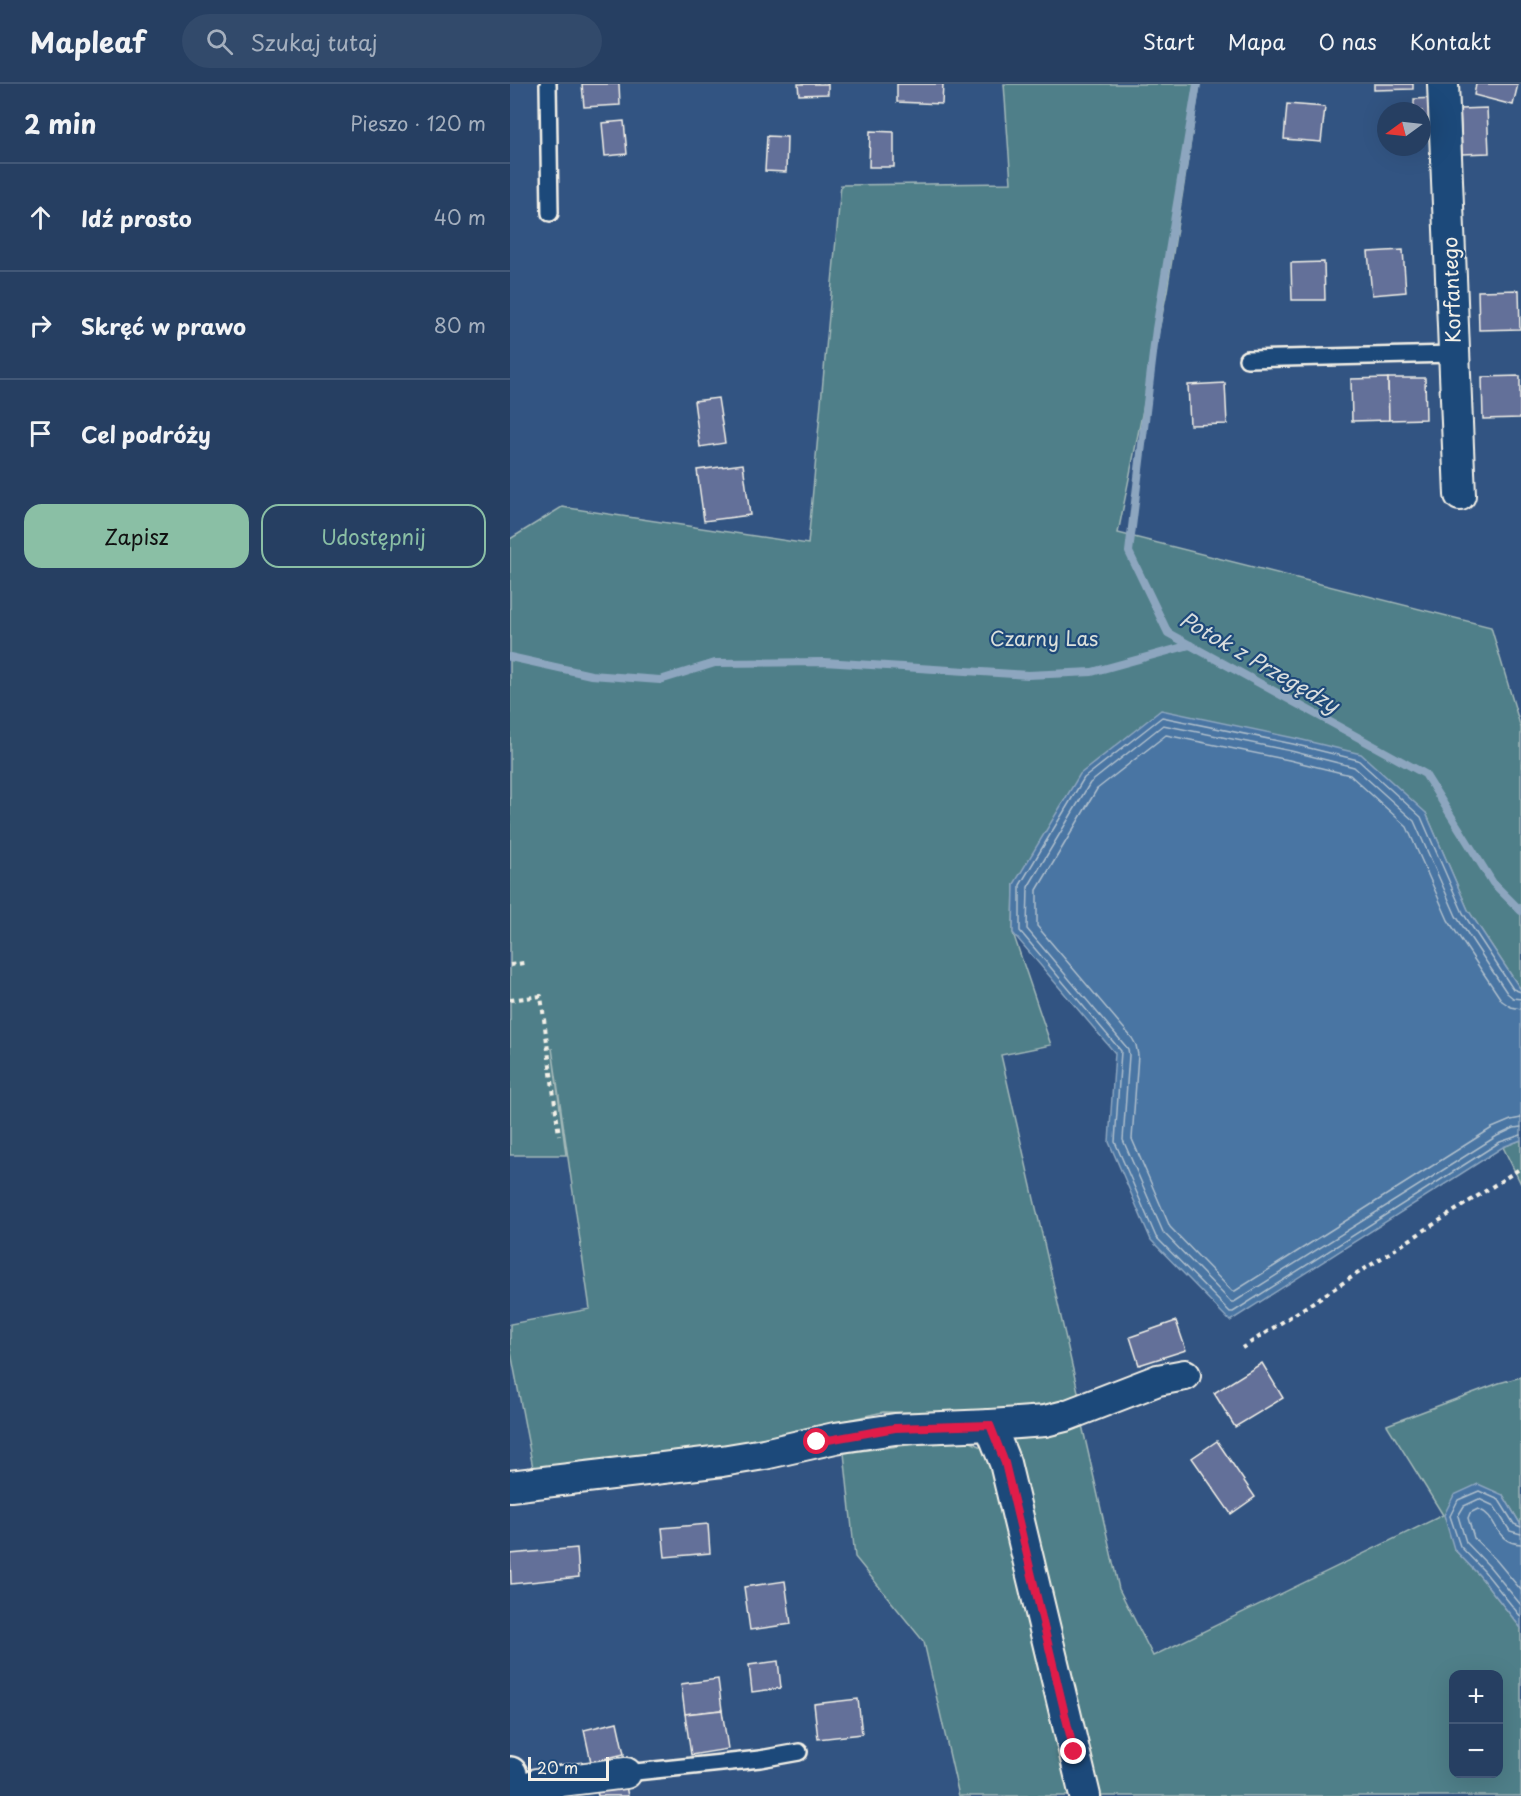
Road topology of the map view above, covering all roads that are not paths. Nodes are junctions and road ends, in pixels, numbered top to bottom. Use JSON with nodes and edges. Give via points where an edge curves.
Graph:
{"nodes":[{"id":1,"x":548,"y":84,"type":"edge"},
{"id":2,"x":1443,"y":84,"type":"edge"},
{"id":3,"x":550,"y":213,"type":"dead end"},
{"id":4,"x":1454,"y":354,"type":"junction"},
{"id":5,"x":1247,"y":358,"type":"dead end"},
{"id":6,"x":1460,"y":495,"type":"dead end"},
{"id":7,"x":1185,"y":1376,"type":"dead end"},
{"id":8,"x":990,"y":1425,"type":"junction"},
{"id":9,"x":510,"y":1486,"type":"edge"},
{"id":10,"x":799,"y":1752,"type":"dead end"},
{"id":11,"x":626,"y":1773,"type":"joint"},
{"id":12,"x":514,"y":1787,"type":"edge"},
{"id":13,"x":1085,"y":1796,"type":"edge"}],
"edges":[{"from":1,"to":3,"type":"lane"},
{"from":2,"to":4,"type":"street","name":"Korfantego"},
{"from":4,"to":5,"type":"lane"},
{"from":4,"to":6,"type":"street","name":"Korfantego"},
{"from":7,"to":8,"type":"street","via":[[1158,1380],[1046,1421]]},
{"from":8,"to":9,"type":"street","via":[[895,1428],[722,1461]]},
{"from":8,"to":13,"type":"street","via":[[1005,1463]]},
{"from":10,"to":11,"type":"lane"},
{"from":11,"to":12,"type":"street"}]}
